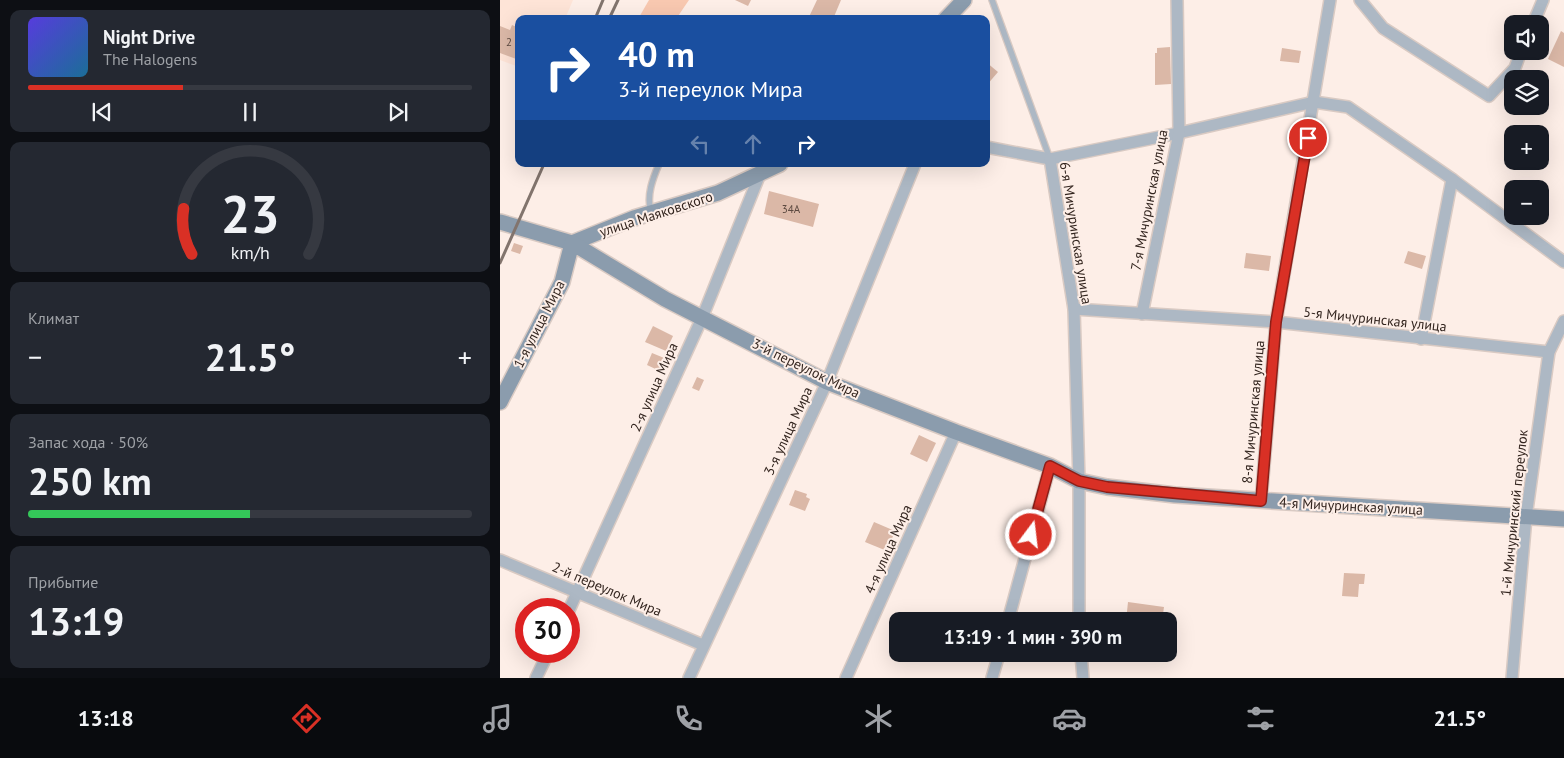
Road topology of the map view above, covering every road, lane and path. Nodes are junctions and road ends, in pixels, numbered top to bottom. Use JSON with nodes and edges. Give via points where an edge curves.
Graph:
{"nodes":[{"id":1,"x":964,"y":0,"type":"edge"},
{"id":2,"x":992,"y":0,"type":"edge"},
{"id":3,"x":1177,"y":0,"type":"edge"},
{"id":4,"x":1330,"y":0,"type":"edge"},
{"id":5,"x":1360,"y":0,"type":"edge"},
{"id":6,"x":1543,"y":0,"type":"edge"},
{"id":7,"x":950,"y":15,"type":"edge"},
{"id":8,"x":1537,"y":15,"type":"edge"},
{"id":9,"x":1517,"y":60,"type":"edge"},
{"id":10,"x":1314,"y":102,"type":"junction"},
{"id":11,"x":1178,"y":133,"type":"junction"},
{"id":12,"x":990,"y":148,"type":"edge"},
{"id":13,"x":1050,"y":160,"type":"junction"},
{"id":14,"x":658,"y":167,"type":"edge"},
{"id":15,"x":774,"y":167,"type":"edge"},
{"id":16,"x":914,"y":167,"type":"edge"},
{"id":17,"x":760,"y":174,"type":"junction"},
{"id":18,"x":1452,"y":179,"type":"junction"},
{"id":19,"x":652,"y":213,"type":"junction"},
{"id":20,"x":500,"y":222,"type":"edge"},
{"id":21,"x":572,"y":244,"type":"junction"},
{"id":22,"x":1564,"y":262,"type":"edge"},
{"id":23,"x":1074,"y":309,"type":"junction"},
{"id":24,"x":1142,"y":314,"type":"junction"},
{"id":25,"x":702,"y":318,"type":"junction"},
{"id":26,"x":1564,"y":321,"type":"edge"},
{"id":27,"x":1276,"y":322,"type":"junction"},
{"id":28,"x":1421,"y":339,"type":"junction"},
{"id":29,"x":1549,"y":352,"type":"junction"},
{"id":30,"x":828,"y":382,"type":"junction"},
{"id":31,"x":500,"y":402,"type":"edge"},
{"id":32,"x":956,"y":432,"type":"junction"},
{"id":33,"x":1050,"y":466,"type":"junction"},
{"id":34,"x":1079,"y":481,"type":"junction"},
{"id":35,"x":1261,"y":501,"type":"junction"},
{"id":36,"x":1526,"y":517,"type":"junction"},
{"id":37,"x":1564,"y":519,"type":"edge"},
{"id":38,"x":500,"y":560,"type":"edge"},
{"id":39,"x":577,"y":593,"type":"junction"},
{"id":40,"x":575,"y":598,"type":"edge"},
{"id":41,"x":1010,"y":612,"type":"edge"},
{"id":42,"x":1080,"y":612,"type":"edge"},
{"id":43,"x":703,"y":645,"type":"junction"},
{"id":44,"x":997,"y":662,"type":"edge"},
{"id":45,"x":1082,"y":662,"type":"edge"},
{"id":46,"x":543,"y":663,"type":"edge"},
{"id":47,"x":536,"y":678,"type":"edge"},
{"id":48,"x":688,"y":678,"type":"edge"},
{"id":49,"x":846,"y":678,"type":"edge"},
{"id":50,"x":992,"y":678,"type":"edge"},
{"id":51,"x":1083,"y":678,"type":"edge"},
{"id":52,"x":1512,"y":678,"type":"edge"}],
"edges":[{"from":1,"to":7,"type":"street"},
{"from":2,"to":13,"type":"lane","name":"6-я Мичуринская улица"},
{"from":3,"to":11,"type":"street","name":"7-я Мичуринская улица"},
{"from":4,"to":10,"type":"street","name":"8-я Мичуринская улица"},
{"from":5,"to":9,"type":"street","via":[[1383,28],[1489,96]]},
{"from":6,"to":8,"type":"street"},
{"from":10,"to":11,"type":"street"},
{"from":10,"to":18,"type":"street","via":[[1348,107]]},
{"from":10,"to":27,"type":"street","name":"8-я Мичуринская улица"},
{"from":11,"to":13,"type":"street"},
{"from":11,"to":24,"type":"street","name":"7-я Мичуринская улица"},
{"from":12,"to":13,"type":"street"},
{"from":13,"to":23,"type":"street","name":"6-я Мичуринская улица"},
{"from":14,"to":19,"type":"lane","via":[[648,202]]},
{"from":15,"to":17,"type":"street","name":"улица Маяковского"},
{"from":16,"to":30,"type":"street","name":"3-я улица Мира"},
{"from":17,"to":19,"type":"street","name":"улица Маяковского","via":[[718,193]]},
{"from":17,"to":25,"type":"street","name":"2-я улица Мира"},
{"from":18,"to":22,"type":"street"},
{"from":18,"to":28,"type":"street"},
{"from":19,"to":21,"type":"street","name":"улица Маяковского"},
{"from":20,"to":21,"type":"street"},
{"from":21,"to":25,"type":"street","name":"3-й переулок Мира"},
{"from":21,"to":31,"type":"street","name":"1-я улица Мира","via":[[562,282]]},
{"from":23,"to":24,"type":"street","name":"5-я Мичуринская улица"},
{"from":23,"to":34,"type":"street","name":"6-я Мичуринская улица"},
{"from":24,"to":27,"type":"street","name":"5-я Мичуринская улица"},
{"from":25,"to":30,"type":"street","name":"3-й переулок Мира"},
{"from":25,"to":39,"type":"street","name":"2-я улица Мира"},
{"from":26,"to":29,"type":"street"},
{"from":27,"to":28,"type":"street","name":"5-я Мичуринская улица"},
{"from":27,"to":35,"type":"street","name":"8-я Мичуринская улица"},
{"from":28,"to":29,"type":"street","name":"5-я Мичуринская улица"},
{"from":29,"to":36,"type":"street","name":"1-й Мичуринский переулок"},
{"from":30,"to":32,"type":"street","name":"3-й переулок Мира"},
{"from":30,"to":43,"type":"street","name":"3-я улица Мира"},
{"from":32,"to":33,"type":"street","name":"3-й переулок Мира"},
{"from":32,"to":49,"type":"street","name":"4-я улица Мира"},
{"from":33,"to":34,"type":"street","name":"3-й переулок Мира"},
{"from":33,"to":41,"type":"street"},
{"from":34,"to":35,"type":"street","name":"4-я Мичуринская улица","via":[[1116,488]]},
{"from":34,"to":42,"type":"street","name":"6-я Мичуринская улица"},
{"from":35,"to":36,"type":"street","name":"4-я Мичуринская улица"},
{"from":36,"to":37,"type":"street","name":"4-я Мичуринская улица"},
{"from":36,"to":52,"type":"street","name":"1-й Мичуринский переулок"},
{"from":38,"to":39,"type":"street","name":"2-й переулок Мира"},
{"from":39,"to":40,"type":"street","name":"2-я улица Мира"},
{"from":39,"to":43,"type":"street","name":"2-й переулок Мира"},
{"from":43,"to":48,"type":"street","name":"3-я улица Мира"},
{"from":44,"to":50,"type":"street"},
{"from":45,"to":51,"type":"street"},
{"from":46,"to":47,"type":"street"}]}
